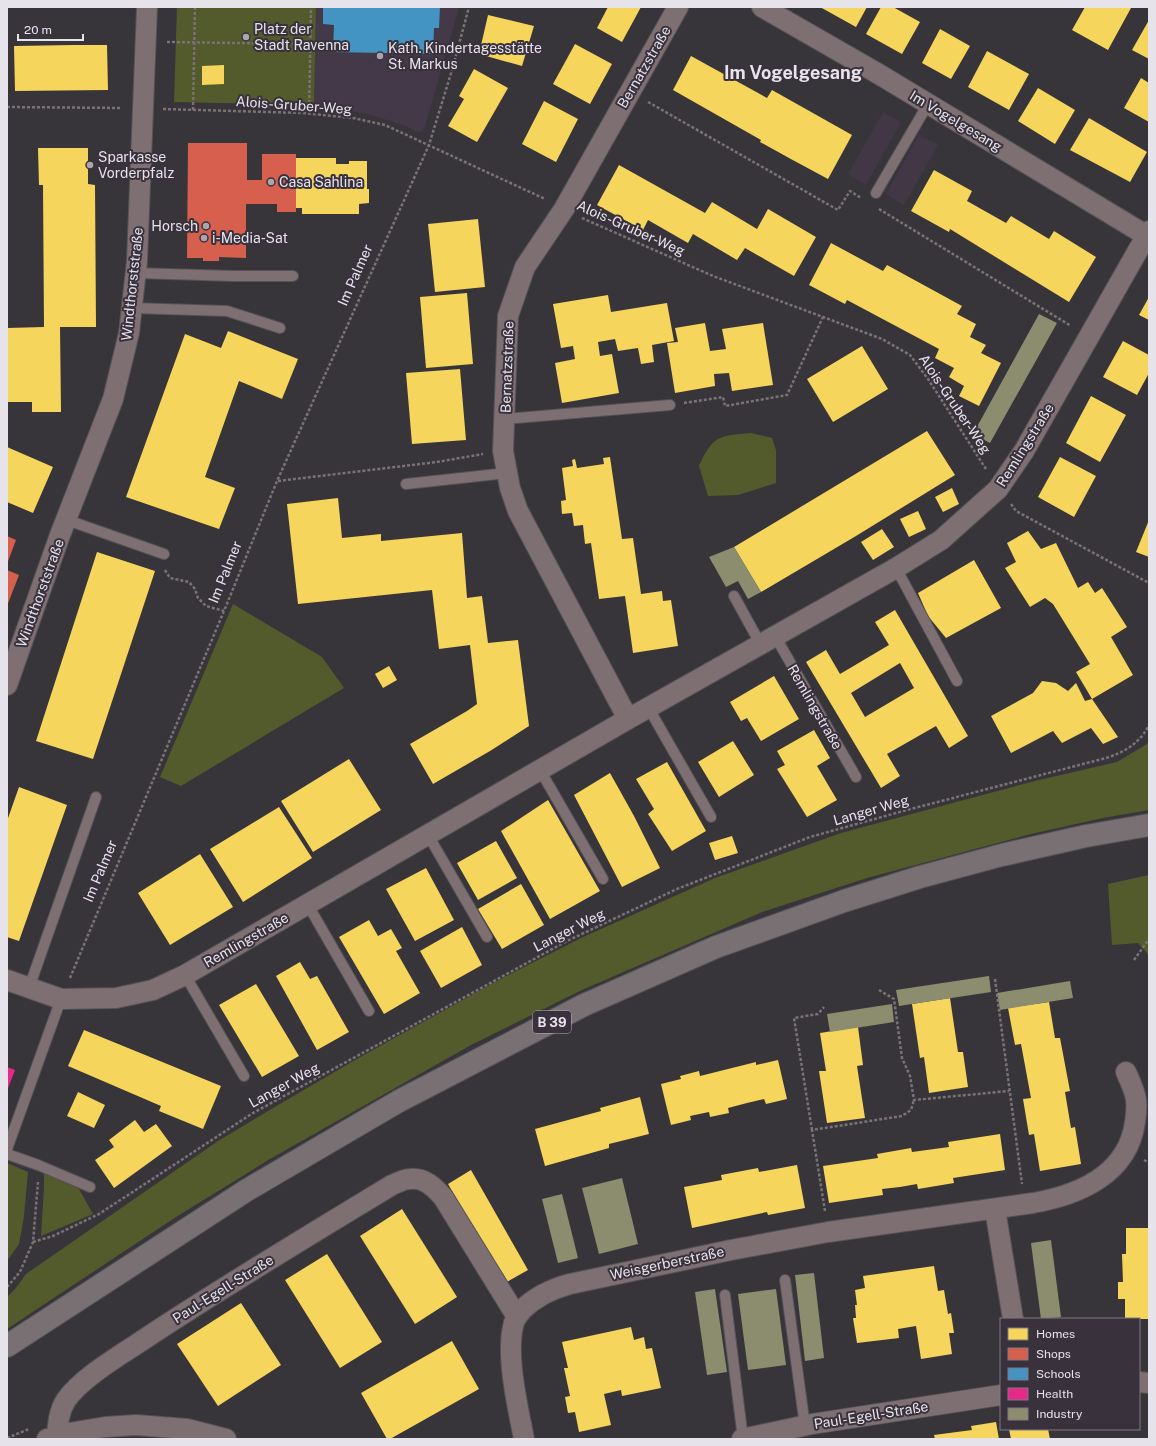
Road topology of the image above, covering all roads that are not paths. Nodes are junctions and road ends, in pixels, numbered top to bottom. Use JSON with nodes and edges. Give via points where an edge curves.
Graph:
{"nodes":[{"id":1,"x":147,"y":7,"type":"edge"},
{"id":2,"x":678,"y":7,"type":"edge"},
{"id":3,"x":762,"y":7,"type":"edge"},
{"id":4,"x":928,"y":104,"type":"junction"},
{"id":5,"x":876,"y":193,"type":"dead end"},
{"id":6,"x":1148,"y":235,"type":"edge"},
{"id":7,"x":135,"y":273,"type":"junction"},
{"id":8,"x":293,"y":276,"type":"dead end"},
{"id":9,"x":131,"y":308,"type":"junction"},
{"id":10,"x":280,"y":328,"type":"dead end"},
{"id":11,"x":670,"y":405,"type":"road end"},
{"id":12,"x":505,"y":419,"type":"junction"},
{"id":13,"x":507,"y":473,"type":"junction"},
{"id":14,"x":406,"y":484,"type":"dead end"},
{"id":15,"x":67,"y":520,"type":"junction"},
{"id":16,"x":164,"y":554,"type":"dead end"},
{"id":17,"x":896,"y":568,"type":"junction"},
{"id":18,"x":734,"y":596,"type":"dead end"},
{"id":19,"x":768,"y":641,"type":"junction"},
{"id":20,"x":957,"y":681,"type":"dead end"},
{"id":21,"x":7,"y":685,"type":"edge"},
{"id":22,"x":648,"y":708,"type":"junction"},
{"id":23,"x":628,"y":719,"type":"junction"},
{"id":24,"x":540,"y":770,"type":"junction"},
{"id":25,"x":856,"y":777,"type":"dead end"},
{"id":26,"x":96,"y":797,"type":"dead end"},
{"id":27,"x":711,"y":817,"type":"dead end"},
{"id":28,"x":1149,"y":825,"type":"edge"},
{"id":29,"x":428,"y":835,"type":"junction"},
{"id":30,"x":603,"y":879,"type":"dead end"},
{"id":31,"x":308,"y":904,"type":"junction"},
{"id":32,"x":487,"y":937,"type":"dead end"},
{"id":33,"x":185,"y":975,"type":"junction"},
{"id":34,"x":7,"y":980,"type":"edge"},
{"id":35,"x":29,"y":988,"type":"junction"},
{"id":36,"x":61,"y":999,"type":"junction"},
{"id":37,"x":369,"y":1011,"type":"dead end"},
{"id":38,"x":1126,"y":1072,"type":"dead end"},
{"id":39,"x":244,"y":1076,"type":"dead end"},
{"id":40,"x":7,"y":1149,"type":"edge"},
{"id":41,"x":7,"y":1154,"type":"edge"},
{"id":42,"x":90,"y":1187,"type":"dead end"},
{"id":43,"x":995,"y":1209,"type":"junction"},
{"id":44,"x":785,"y":1280,"type":"dead end"},
{"id":45,"x":725,"y":1295,"type":"dead end"},
{"id":46,"x":517,"y":1317,"type":"junction"},
{"id":47,"x":1013,"y":1318,"type":"edge"},
{"id":48,"x":7,"y":1346,"type":"edge"},
{"id":49,"x":1000,"y":1395,"type":"edge"},
{"id":50,"x":805,"y":1426,"type":"junction"},
{"id":51,"x":52,"y":1437,"type":"edge"},
{"id":52,"x":226,"y":1439,"type":"edge"},
{"id":53,"x":524,"y":1439,"type":"edge"},
{"id":54,"x":742,"y":1439,"type":"edge"}],
"edges":[{"from":1,"to":7,"type":"street","name":"Windthorststraße"},
{"from":2,"to":12,"type":"street","name":"Bernatzstraße","via":[[564,209],[525,267],[508,316]]},
{"from":3,"to":4,"type":"street","name":"Im Vogelgesang"},
{"from":4,"to":5,"type":"lane"},
{"from":4,"to":6,"type":"street","name":"Im Vogelgesang"},
{"from":6,"to":17,"type":"street","name":"Remlingstraße","via":[[1024,451],[998,489],[941,540]]},
{"from":7,"to":8,"type":"lane"},
{"from":7,"to":9,"type":"street","name":"Windthorststraße"},
{"from":9,"to":10,"type":"lane","via":[[227,311]]},
{"from":9,"to":15,"type":"street","name":"Windthorststraße","via":[[129,333],[113,399]]},
{"from":11,"to":12,"type":"lane"},
{"from":12,"to":13,"type":"street","name":"Bernatzstraße","via":[[503,451]]},
{"from":13,"to":14,"type":"lane"},
{"from":13,"to":23,"type":"street","name":"Bernatzstraße","via":[[518,511]]},
{"from":15,"to":16,"type":"lane"},
{"from":15,"to":21,"type":"street","name":"Windthorststraße"},
{"from":17,"to":19,"type":"street","name":"Remlingstraße"},
{"from":17,"to":20,"type":"lane"},
{"from":18,"to":19,"type":"lane"},
{"from":19,"to":22,"type":"street","name":"Remlingstraße"},
{"from":19,"to":25,"type":"lane","name":"Remlingstraße"},
{"from":22,"to":23,"type":"street","name":"Remlingstraße"},
{"from":22,"to":27,"type":"lane"},
{"from":23,"to":24,"type":"street","name":"Remlingstraße"},
{"from":24,"to":29,"type":"street","name":"Remlingstraße"},
{"from":24,"to":30,"type":"lane"},
{"from":26,"to":35,"type":"lane"},
{"from":28,"to":48,"type":"main road","number":"B 39","via":[[1002,855],[844,901],[716,947],[584,1005],[399,1100],[260,1182]]},
{"from":29,"to":31,"type":"street","name":"Remlingstraße"},
{"from":29,"to":32,"type":"lane"},
{"from":31,"to":33,"type":"street","name":"Remlingstraße"},
{"from":31,"to":37,"type":"lane"},
{"from":33,"to":36,"type":"street","name":"Remlingstraße","via":[[153,990],[116,998]]},
{"from":33,"to":39,"type":"lane"},
{"from":34,"to":35,"type":"street","name":"Remlingstraße"},
{"from":35,"to":36,"type":"street","name":"Remlingstraße"},
{"from":36,"to":40,"type":"lane"},
{"from":38,"to":43,"type":"street","name":"Weisgerberstraße","via":[[1136,1100],[1136,1115],[1131,1140],[1123,1156],[1109,1171],[1088,1185],[1062,1196]]},
{"from":41,"to":42,"type":"lane"},
{"from":43,"to":46,"type":"street","name":"Weisgerberstraße","via":[[828,1232],[570,1284],[539,1295]]},
{"from":43,"to":47,"type":"street"},
{"from":44,"to":50,"type":"lane"},
{"from":45,"to":54,"type":"lane"},
{"from":46,"to":51,"type":"street","name":"Paul-Egell-Straße","via":[[443,1197],[434,1187],[422,1180],[410,1178],[392,1185],[218,1290],[107,1364],[77,1387],[65,1401]]},
{"from":46,"to":53,"type":"street","name":"Weisgerberstraße","via":[[511,1342],[511,1357]]},
{"from":49,"to":50,"type":"street","name":"Paul-Egell-Straße"},
{"from":50,"to":54,"type":"street","name":"Paul-Egell-Straße"},
{"from":51,"to":52,"type":"street","name":"Paul-Egell-Straße","via":[[105,1427],[136,1425],[187,1429]]}]}
